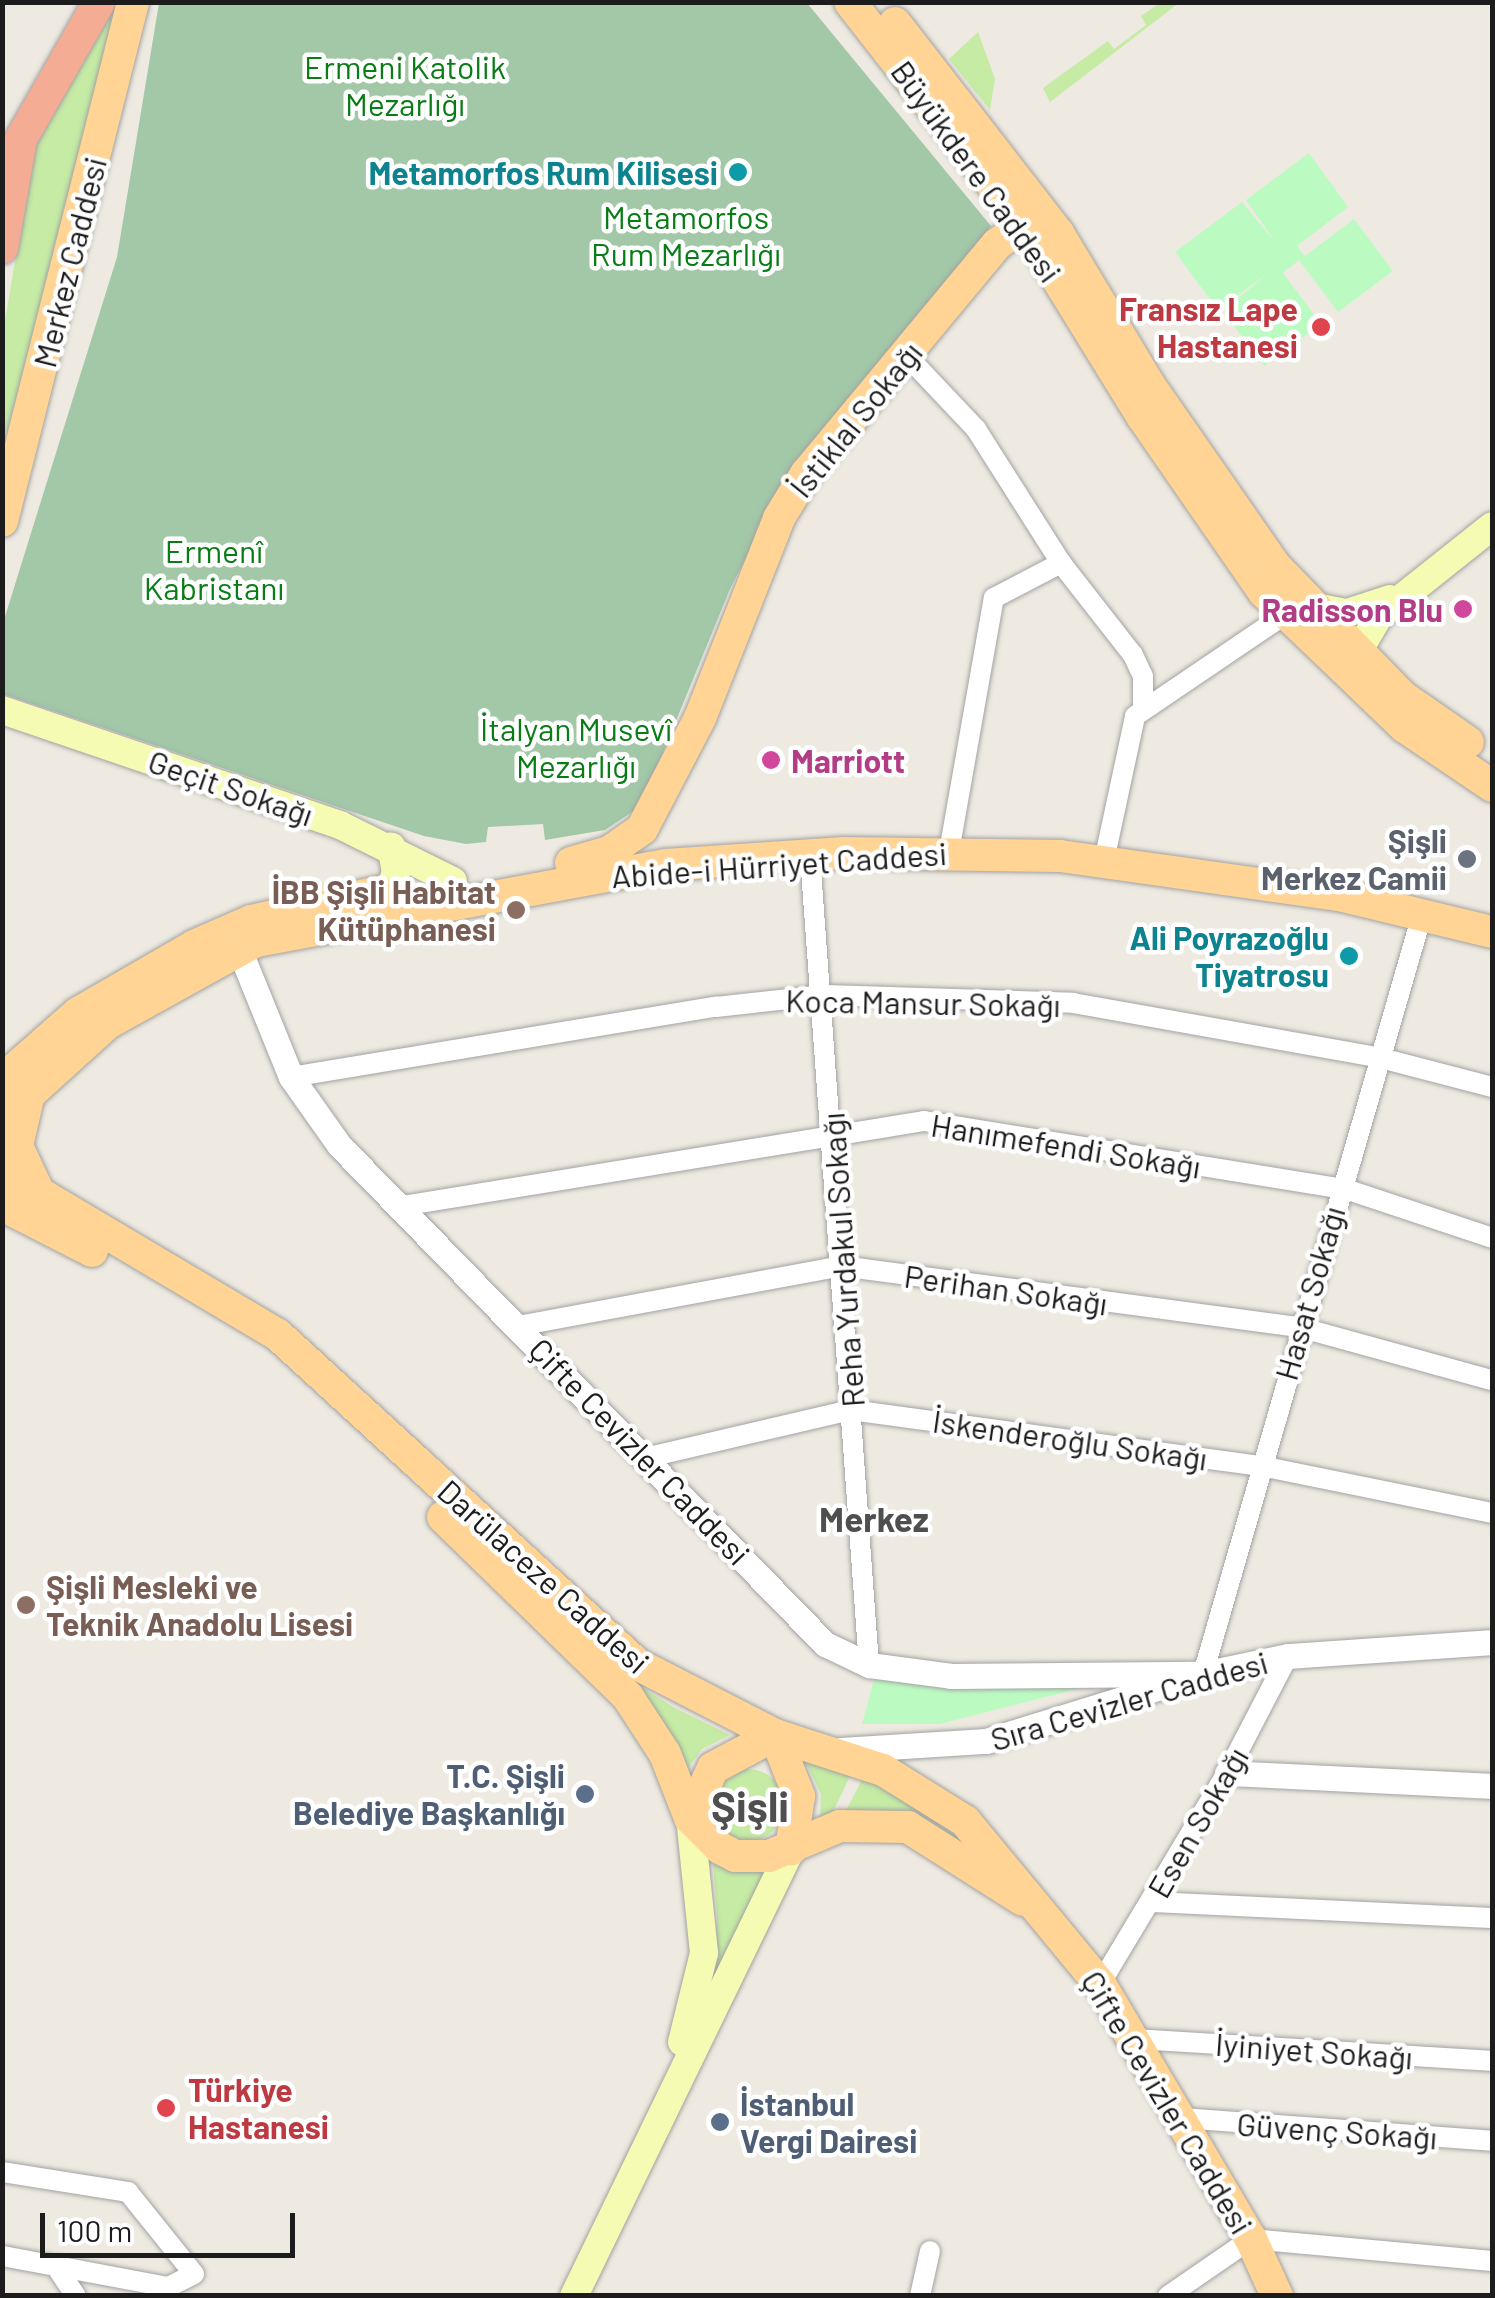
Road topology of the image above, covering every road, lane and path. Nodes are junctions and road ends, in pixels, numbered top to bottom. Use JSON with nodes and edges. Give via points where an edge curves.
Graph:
{"nodes":[{"id":1,"x":99,"y":2,"type":"edge"},
{"id":2,"x":133,"y":2,"type":"edge"},
{"id":3,"x":850,"y":2,"type":"edge"},
{"id":4,"x":878,"y":2,"type":"edge"},
{"id":5,"x":1024,"y":225,"type":"junction"},
{"id":6,"x":2,"y":248,"type":"edge"},
{"id":7,"x":1070,"y":251,"type":"junction"},
{"id":8,"x":906,"y":355,"type":"junction"},
{"id":9,"x":2,"y":521,"type":"edge"},
{"id":10,"x":1492,"y":526,"type":"edge"},
{"id":11,"x":1061,"y":563,"type":"junction"},
{"id":12,"x":1410,"y":590,"type":"junction"},
{"id":13,"x":1297,"y":610,"type":"junction"},
{"id":14,"x":1357,"y":653,"type":"junction"},
{"id":15,"x":1143,"y":707,"type":"junction"},
{"id":16,"x":2,"y":710,"type":"edge"},
{"id":17,"x":1492,"y":759,"type":"edge"},
{"id":18,"x":1492,"y":786,"type":"edge"},
{"id":19,"x":656,"y":807,"type":"junction"},
{"id":20,"x":392,"y":846,"type":"junction"},
{"id":21,"x":949,"y":852,"type":"junction"},
{"id":22,"x":810,"y":856,"type":"junction"},
{"id":23,"x":1104,"y":861,"type":"junction"},
{"id":24,"x":666,"y":865,"type":"junction"},
{"id":25,"x":453,"y":881,"type":"junction"},
{"id":26,"x":388,"y":890,"type":"junction"},
{"id":27,"x":484,"y":894,"type":"junction"},
{"id":28,"x":1422,"y":914,"type":"junction"},
{"id":29,"x":1492,"y":932,"type":"edge"},
{"id":30,"x":234,"y":940,"type":"junction"},
{"id":31,"x":825,"y":995,"type":"junction"},
{"id":32,"x":50,"y":1036,"type":"junction"},
{"id":33,"x":1377,"y":1057,"type":"junction"},
{"id":34,"x":2,"y":1063,"type":"edge"},
{"id":35,"x":291,"y":1077,"type":"junction"},
{"id":36,"x":17,"y":1085,"type":"edge"},
{"id":37,"x":1492,"y":1087,"type":"edge"},
{"id":38,"x":2,"y":1119,"type":"edge"},
{"id":39,"x":833,"y":1135,"type":"junction"},
{"id":40,"x":2,"y":1171,"type":"edge"},
{"id":41,"x":1338,"y":1188,"type":"junction"},
{"id":42,"x":15,"y":1205,"type":"edge"},
{"id":43,"x":396,"y":1207,"type":"junction"},
{"id":44,"x":1492,"y":1238,"type":"edge"},
{"id":45,"x":841,"y":1266,"type":"junction"},
{"id":46,"x":518,"y":1326,"type":"junction"},
{"id":47,"x":1299,"y":1328,"type":"junction"},
{"id":48,"x":1492,"y":1380,"type":"edge"},
{"id":49,"x":851,"y":1410,"type":"junction"},
{"id":50,"x":649,"y":1457,"type":"junction"},
{"id":51,"x":1261,"y":1466,"type":"junction"},
{"id":52,"x":1492,"y":1513,"type":"edge"},
{"id":53,"x":1492,"y":1642,"type":"edge"},
{"id":54,"x":1288,"y":1656,"type":"junction"},
{"id":55,"x":869,"y":1665,"type":"junction"},
{"id":56,"x":1202,"y":1674,"type":"junction"},
{"id":57,"x":774,"y":1735,"type":"junction"},
{"id":58,"x":825,"y":1750,"type":"junction"},
{"id":59,"x":1227,"y":1773,"type":"junction"},
{"id":60,"x":1492,"y":1786,"type":"edge"},
{"id":61,"x":690,"y":1818,"type":"junction"},
{"id":62,"x":791,"y":1849,"type":"junction"},
{"id":63,"x":1152,"y":1902,"type":"junction"},
{"id":64,"x":1048,"y":1916,"type":"junction"},
{"id":65,"x":1492,"y":1918,"type":"edge"},
{"id":66,"x":1100,"y":1984,"type":"junction"},
{"id":67,"x":1134,"y":2039,"type":"junction"},
{"id":68,"x":1492,"y":2062,"type":"edge"},
{"id":69,"x":667,"y":2096,"type":"junction"},
{"id":70,"x":1181,"y":2118,"type":"junction"},
{"id":71,"x":1492,"y":2141,"type":"edge"},
{"id":72,"x":2,"y":2172,"type":"edge"},
{"id":73,"x":1251,"y":2238,"type":"junction"},
{"id":74,"x":930,"y":2251,"type":"dead end"},
{"id":75,"x":2,"y":2256,"type":"edge"},
{"id":76,"x":1492,"y":2261,"type":"edge"},
{"id":77,"x":59,"y":2271,"type":"junction"},
{"id":78,"x":126,"y":2289,"type":"edge"},
{"id":79,"x":76,"y":2296,"type":"edge"},
{"id":80,"x":574,"y":2296,"type":"edge"},
{"id":81,"x":920,"y":2296,"type":"edge"},
{"id":82,"x":1168,"y":2296,"type":"edge"},
{"id":83,"x":1277,"y":2296,"type":"edge"}],
"edges":[{"from":1,"to":6,"type":"highway","via":[[21,139]]},
{"from":2,"to":9,"type":"main road","name":"Merkez Caddesi"},
{"from":3,"to":5,"type":"main road","name":"Büyükdere Caddesi"},
{"from":4,"to":7,"type":"main road","name":"Büyükdere Caddesi","via":[[958,97]]},
{"from":5,"to":7,"type":"main road","via":[[1041,226]]},
{"from":5,"to":8,"type":"main road","name":"İstiklal Sokağı","via":[[998,244]]},
{"from":5,"to":13,"type":"main road","name":"Büyükdere Caddesi","via":[[1142,416]]},
{"from":7,"to":13,"type":"main road","name":"Büyükdere Caddesi"},
{"from":8,"to":11,"type":"street","via":[[976,429]]},
{"from":8,"to":19,"type":"main road","name":"İstiklal Sokağı","via":[[806,474],[779,518],[700,718]]},
{"from":10,"to":12,"type":"main road"},
{"from":11,"to":15,"type":"street","via":[[1133,655],[1143,676]]},
{"from":11,"to":21,"type":"street","via":[[994,598]]},
{"from":12,"to":13,"type":"main road","via":[[1347,612]]},
{"from":12,"to":14,"type":"main road","via":[[1366,629]]},
{"from":13,"to":14,"type":"main road","name":"Büyükdere Caddesi"},
{"from":13,"to":15,"type":"street"},
{"from":13,"to":18,"type":"main road","name":"Büyükdere Caddesi","via":[[1405,727]]},
{"from":14,"to":17,"type":"main road","name":"Büyükdere Caddesi","via":[[1403,697]]},
{"from":15,"to":23,"type":"street","via":[[1129,730]]},
{"from":16,"to":20,"type":"main road","name":"Geçit Sokağı"},
{"from":19,"to":24,"type":"main road","via":[[652,840]]},
{"from":19,"to":25,"type":"main road","name":"Abide-i Hürriyet Caddesi","via":[[642,829],[609,852]]},
{"from":20,"to":25,"type":"main road","name":"Geçit Sokağı"},
{"from":20,"to":26,"type":"main road","via":[[396,874]]},
{"from":21,"to":22,"type":"main road","name":"Abide-i Hürriyet Caddesi"},
{"from":21,"to":23,"type":"main road","name":"Abide-i Hürriyet Caddesi"},
{"from":22,"to":24,"type":"main road","name":"Abide-i Hürriyet Caddesi"},
{"from":22,"to":31,"type":"street","name":"Reha Yurdakul Sokağı"},
{"from":23,"to":28,"type":"main road","name":"Abide-i Hürriyet Caddesi","via":[[1339,895]]},
{"from":24,"to":27,"type":"main road","name":"Abide-i Hürriyet Caddesi"},
{"from":25,"to":26,"type":"main road","name":"Abide-i Hürriyet Caddesi"},
{"from":25,"to":27,"type":"main road"},
{"from":26,"to":30,"type":"main road","name":"Abide-i Hürriyet Caddesi"},
{"from":27,"to":30,"type":"main road","name":"Abide-i Hürriyet Caddesi"},
{"from":28,"to":29,"type":"main road","name":"Abide-i Hürriyet Caddesi"},
{"from":28,"to":33,"type":"street","name":"Hasat Sokağı"},
{"from":30,"to":32,"type":"main road","name":"Abide-i Hürriyet Caddesi","via":[[112,990]]},
{"from":30,"to":35,"type":"street","name":"Çifte Cevizler Caddesi"},
{"from":30,"to":36,"type":"main road","name":"Abide-i Hürriyet Caddesi"},
{"from":31,"to":33,"type":"street","name":"Koca Mansur Sokağı","via":[[1073,1003]]},
{"from":31,"to":35,"type":"street","name":"Koca Mansur Sokağı","via":[[716,1006]]},
{"from":31,"to":39,"type":"street","name":"Reha Yurdakul Sokağı"},
{"from":32,"to":34,"type":"main road"},
{"from":32,"to":36,"type":"main road","name":"Abide-i Hürriyet Caddesi"},
{"from":33,"to":37,"type":"street","name":"Koca Mansur Sokağı"},
{"from":33,"to":41,"type":"street","name":"Hasat Sokağı"},
{"from":35,"to":43,"type":"street","name":"Çifte Cevizler Caddesi","via":[[339,1145]]},
{"from":36,"to":38,"type":"main road","name":"Abide-i Hürriyet Caddesi"},
{"from":36,"to":42,"type":"main road","via":[[22,1170]]},
{"from":39,"to":41,"type":"street","name":"Hanımefendi Sokağı","via":[[924,1121]]},
{"from":39,"to":43,"type":"street","name":"Hanımefendi Sokağı"},
{"from":39,"to":45,"type":"street","name":"Reha Yurdakul Sokağı"},
{"from":40,"to":42,"type":"main road","name":"Darülaceze Caddesi"},
{"from":41,"to":44,"type":"street","name":"Hanımefendi Sokağı"},
{"from":41,"to":47,"type":"street","name":"Hasat Sokağı"},
{"from":42,"to":57,"type":"main road","name":"Darülaceze Caddesi","via":[[278,1335],[637,1664]]},
{"from":42,"to":61,"type":"main road","name":"Darülaceze Caddesi","via":[[229,1326],[318,1396],[628,1697],[665,1754]]},
{"from":43,"to":46,"type":"street","name":"Çifte Cevizler Caddesi"},
{"from":45,"to":46,"type":"street","name":"Perihan Sokağı"},
{"from":45,"to":47,"type":"street","name":"Perihan Sokağı"},
{"from":45,"to":49,"type":"street","name":"Reha Yurdakul Sokağı"},
{"from":46,"to":50,"type":"street","name":"Çifte Cevizler Caddesi"},
{"from":47,"to":48,"type":"street","name":"Perihan Sokağı"},
{"from":47,"to":51,"type":"street","name":"Hasat Sokağı"},
{"from":49,"to":50,"type":"street","name":"İskenderoğlu Sokağı"},
{"from":49,"to":51,"type":"street","name":"İskenderoğlu Sokağı"},
{"from":49,"to":55,"type":"street","name":"Reha Yurdakul Sokağı"},
{"from":50,"to":55,"type":"street","name":"Çifte Cevizler Caddesi","via":[[826,1644]]},
{"from":51,"to":52,"type":"street","name":"İskenderoğlu Sokağı"},
{"from":51,"to":56,"type":"street","name":"Hasat Sokağı"},
{"from":53,"to":54,"type":"street","name":"Sıra Cevizler Caddesi"},
{"from":54,"to":56,"type":"street","name":"Sıra Cevizler Caddesi"},
{"from":54,"to":59,"type":"street","name":"Esen Sokağı"},
{"from":55,"to":56,"type":"street","name":"Çifte Cevizler Caddesi","via":[[952,1676]]},
{"from":56,"to":58,"type":"street","name":"Sıra Cevizler Caddesi","via":[[986,1742]]},
{"from":57,"to":58,"type":"main road","name":"Çifte Cevizler Caddesi"},
{"from":57,"to":61,"type":"main road","via":[[714,1768]]},
{"from":57,"to":62,"type":"main road","name":"Darülaceze Caddesi","via":[[800,1796]]},
{"from":58,"to":64,"type":"main road","name":"Çifte Cevizler Caddesi","via":[[883,1770],[945,1805],[984,1839]]},
{"from":59,"to":60,"type":"street"},
{"from":59,"to":63,"type":"street","name":"Esen Sokağı"},
{"from":61,"to":62,"type":"main road","name":"Çifte Cevizler Caddesi","via":[[735,1856]]},
{"from":61,"to":69,"type":"main road","name":"Darülaceze Caddesi","via":[[704,1953]]},
{"from":62,"to":64,"type":"main road","name":"Çifte Cevizler Caddesi","via":[[863,1822],[908,1827]]},
{"from":62,"to":69,"type":"main road","name":"Darülaceze Caddesi"},
{"from":63,"to":65,"type":"street"},
{"from":63,"to":66,"type":"street","name":"Esen Sokağı"},
{"from":64,"to":66,"type":"main road","name":"Çifte Cevizler Caddesi"},
{"from":66,"to":67,"type":"main road","name":"Çifte Cevizler Caddesi"},
{"from":67,"to":68,"type":"street","name":"İyiniyet Sokağı"},
{"from":67,"to":70,"type":"main road","name":"Çifte Cevizler Caddesi"},
{"from":69,"to":80,"type":"main road","name":"Darülaceze Caddesi"},
{"from":70,"to":71,"type":"street","name":"Güvenç Sokağı"},
{"from":70,"to":73,"type":"main road","name":"Çifte Cevizler Caddesi"},
{"from":72,"to":78,"type":"street","via":[[128,2192],[194,2274],[168,2287]]},
{"from":73,"to":76,"type":"street"},
{"from":73,"to":82,"type":"street"},
{"from":73,"to":83,"type":"main road","name":"Çifte Cevizler Caddesi"},
{"from":74,"to":81,"type":"street"},
{"from":75,"to":77,"type":"street"},
{"from":77,"to":78,"type":"street"},
{"from":77,"to":79,"type":"street"}]}
